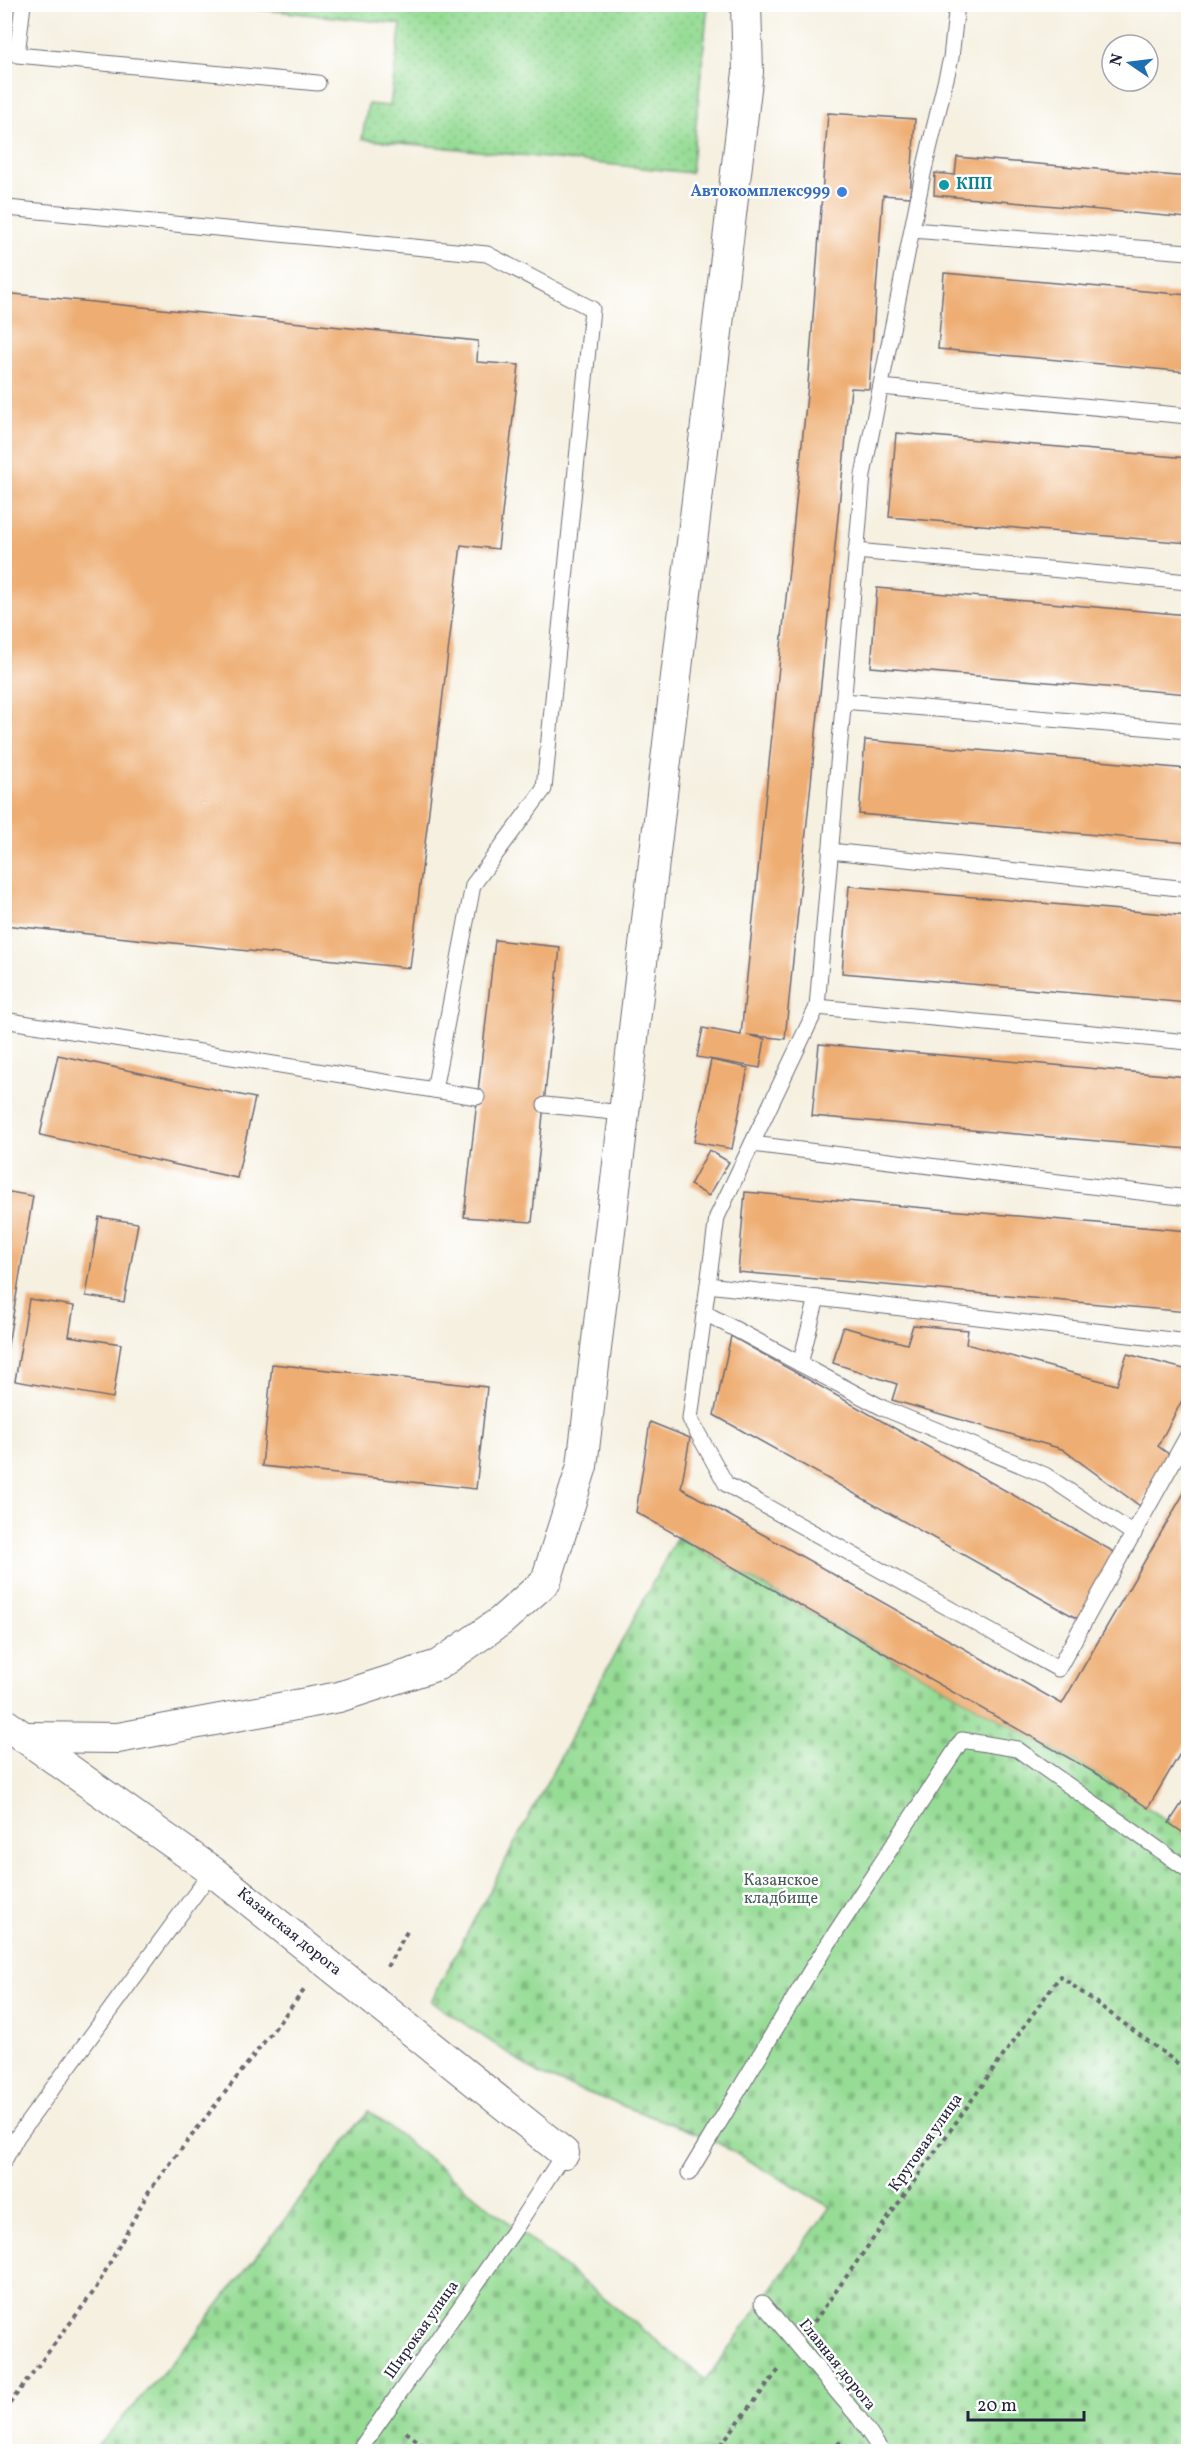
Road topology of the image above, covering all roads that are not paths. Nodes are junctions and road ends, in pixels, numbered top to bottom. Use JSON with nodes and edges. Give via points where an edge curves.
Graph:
{"nodes":[{"id":1,"x":22,"y":4,"type":"edge"},
{"id":2,"x":746,"y":4,"type":"edge"},
{"id":3,"x":957,"y":4,"type":"edge"},
{"id":4,"x":11,"y":54,"type":"edge"},
{"id":5,"x":318,"y":83,"type":"dead end"},
{"id":6,"x":8,"y":208,"type":"dead end"},
{"id":7,"x":912,"y":230,"type":"junction"},
{"id":8,"x":1188,"y":252,"type":"edge"},
{"id":9,"x":881,"y":387,"type":"junction"},
{"id":10,"x":1188,"y":416,"type":"edge"},
{"id":11,"x":856,"y":551,"type":"junction"},
{"id":12,"x":1188,"y":582,"type":"edge"},
{"id":13,"x":843,"y":701,"type":"junction"},
{"id":14,"x":1188,"y":731,"type":"edge"},
{"id":15,"x":830,"y":851,"type":"junction"},
{"id":16,"x":1188,"y":889,"type":"edge"},
{"id":17,"x":817,"y":1006,"type":"junction"},
{"id":18,"x":4,"y":1020,"type":"edge"},
{"id":19,"x":1188,"y":1042,"type":"edge"},
{"id":20,"x":434,"y":1090,"type":"junction"},
{"id":21,"x":477,"y":1097,"type":"dead end"},
{"id":22,"x":545,"y":1105,"type":"dead end"},
{"id":23,"x":623,"y":1113,"type":"junction"},
{"id":24,"x":752,"y":1144,"type":"junction"},
{"id":25,"x":1188,"y":1198,"type":"edge"},
{"id":26,"x":708,"y":1285,"type":"junction"},
{"id":27,"x":817,"y":1298,"type":"junction"},
{"id":28,"x":705,"y":1313,"type":"junction"},
{"id":29,"x":1188,"y":1342,"type":"edge"},
{"id":30,"x":800,"y":1364,"type":"junction"},
{"id":31,"x":1188,"y":1435,"type":"edge"},
{"id":32,"x":1134,"y":1534,"type":"junction"},
{"id":33,"x":14,"y":1730,"type":"edge"},
{"id":34,"x":1188,"y":1870,"type":"edge"},
{"id":35,"x":212,"y":1871,"type":"junction"},
{"id":36,"x":564,"y":2153,"type":"joint"},
{"id":37,"x":4,"y":2161,"type":"edge"},
{"id":38,"x":689,"y":2173,"type":"dead end"},
{"id":39,"x":762,"y":2303,"type":"dead end"},
{"id":40,"x":358,"y":2451,"type":"edge"},
{"id":41,"x":882,"y":2451,"type":"edge"}],
"edges":[{"from":1,"to":4,"type":"lane"},
{"from":2,"to":23,"type":"street","via":[[748,72]]},
{"from":3,"to":7,"type":"lane","via":[[951,58]]},
{"from":4,"to":5,"type":"lane"},
{"from":6,"to":20,"type":"lane","via":[[487,254],[592,309],[544,789],[473,885]]},
{"from":7,"to":8,"type":"lane"},
{"from":7,"to":9,"type":"lane"},
{"from":9,"to":10,"type":"lane"},
{"from":9,"to":11,"type":"lane","via":[[863,475]]},
{"from":11,"to":12,"type":"lane"},
{"from":11,"to":13,"type":"lane"},
{"from":13,"to":14,"type":"lane"},
{"from":13,"to":15,"type":"lane"},
{"from":15,"to":16,"type":"lane"},
{"from":15,"to":17,"type":"lane"},
{"from":17,"to":19,"type":"lane"},
{"from":17,"to":24,"type":"lane"},
{"from":18,"to":20,"type":"lane"},
{"from":20,"to":21,"type":"lane"},
{"from":22,"to":23,"type":"lane"},
{"from":23,"to":33,"type":"street","via":[[582,1466],[546,1581],[501,1621],[438,1665],[339,1697],[118,1738]]},
{"from":24,"to":25,"type":"lane"},
{"from":24,"to":26,"type":"lane","via":[[717,1217]]},
{"from":26,"to":27,"type":"lane"},
{"from":26,"to":28,"type":"lane"},
{"from":27,"to":29,"type":"lane"},
{"from":27,"to":30,"type":"lane"},
{"from":28,"to":30,"type":"lane"},
{"from":28,"to":32,"type":"lane","via":[[690,1419],[726,1484],[1058,1669]]},
{"from":30,"to":32,"type":"lane","via":[[883,1408],[1045,1475]]},
{"from":31,"to":32,"type":"lane"},
{"from":33,"to":35,"type":"street","name":"Казанская дорога"},
{"from":34,"to":38,"type":"lane","via":[[1017,1749],[962,1740],[811,1970]]},
{"from":35,"to":36,"type":"street","name":"Казанская дорога"},
{"from":35,"to":37,"type":"lane","via":[[17,2137]]},
{"from":36,"to":40,"type":"lane","name":"Широкая улица"},
{"from":39,"to":41,"type":"lane","name":"Главная дорога"}]}
